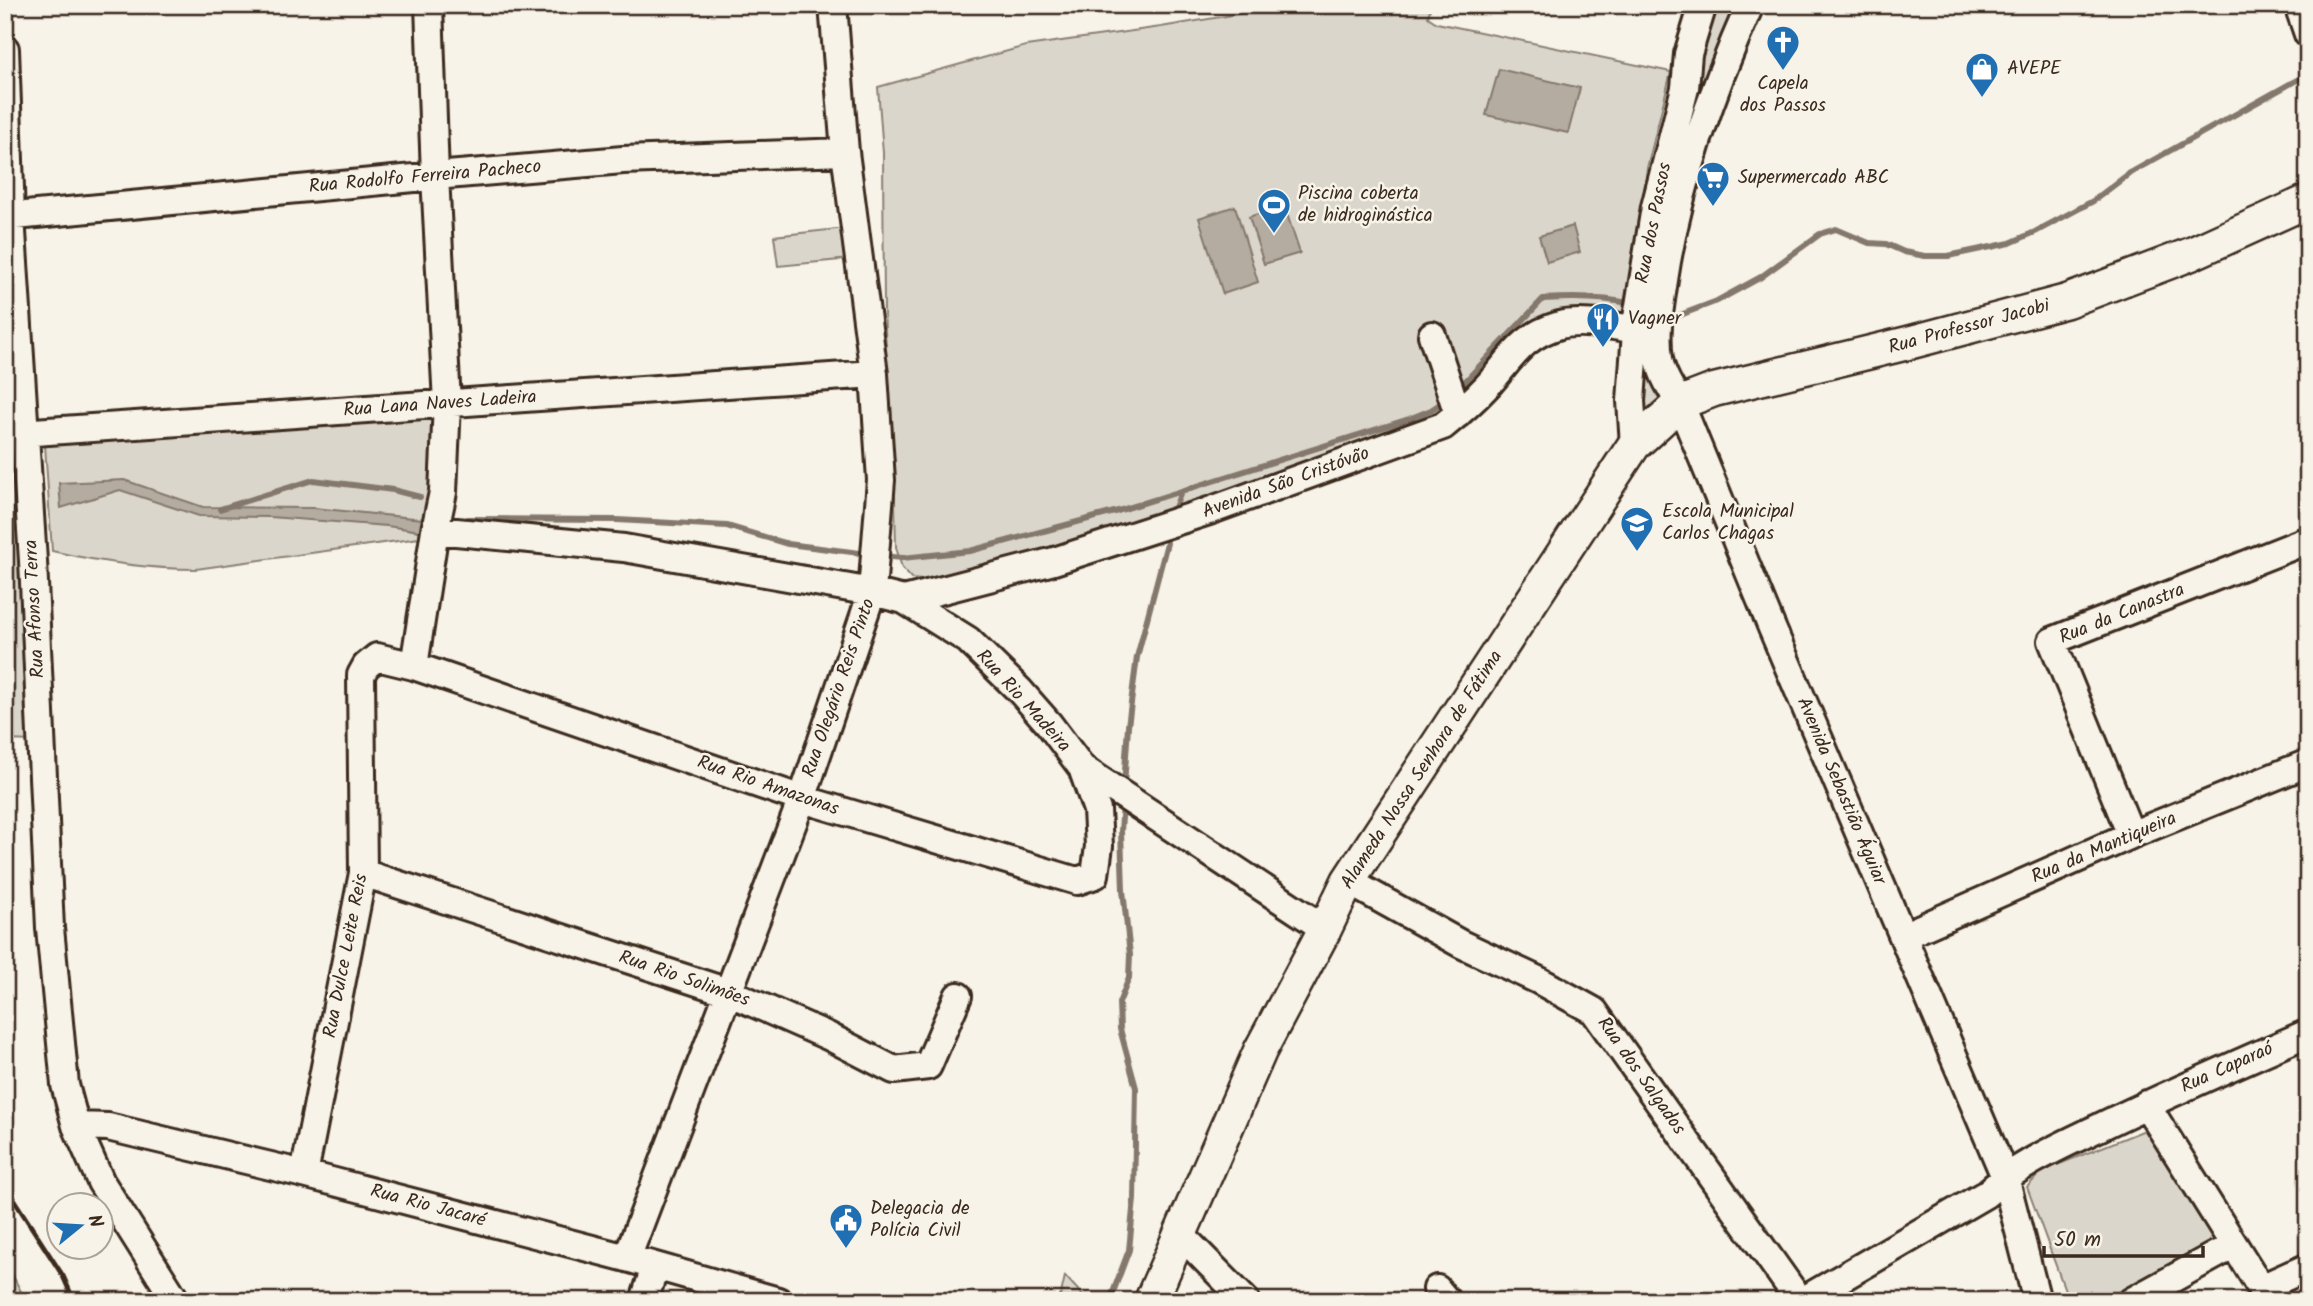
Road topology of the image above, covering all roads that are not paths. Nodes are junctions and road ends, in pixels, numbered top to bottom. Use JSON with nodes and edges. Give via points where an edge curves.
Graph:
{"nodes":[{"id":1,"x":429,"y":5,"type":"edge"},
{"id":2,"x":833,"y":5,"type":"edge"},
{"id":3,"x":1703,"y":5,"type":"edge"},
{"id":4,"x":1750,"y":5,"type":"edge"},
{"id":5,"x":2298,"y":5,"type":"edge"},
{"id":6,"x":2308,"y":34,"type":"edge"},
{"id":7,"x":5,"y":49,"type":"edge"},
{"id":8,"x":845,"y":152,"type":"junction"},
{"id":9,"x":435,"y":176,"type":"junction"},
{"id":10,"x":2308,"y":201,"type":"edge"},
{"id":11,"x":8,"y":216,"type":"edge"},
{"id":12,"x":1646,"y":315,"type":"junction"},
{"id":13,"x":1432,"y":335,"type":"dead end"},
{"id":14,"x":874,"y":374,"type":"junction"},
{"id":15,"x":447,"y":403,"type":"junction"},
{"id":16,"x":1680,"y":403,"type":"junction"},
{"id":17,"x":1458,"y":414,"type":"junction"},
{"id":18,"x":15,"y":433,"type":"edge"},
{"id":19,"x":1634,"y":445,"type":"junction"},
{"id":20,"x":435,"y":530,"type":"junction"},
{"id":21,"x":2308,"y":540,"type":"edge"},
{"id":22,"x":875,"y":569,"type":"junction"},
{"id":23,"x":904,"y":600,"type":"junction"},
{"id":24,"x":377,"y":657,"type":"joint"},
{"id":25,"x":414,"y":666,"type":"junction"},
{"id":26,"x":2308,"y":763,"type":"edge"},
{"id":27,"x":1082,"y":768,"type":"junction"},
{"id":28,"x":802,"y":799,"type":"junction"},
{"id":29,"x":2132,"y":835,"type":"junction"},
{"id":30,"x":363,"y":873,"type":"junction"},
{"id":31,"x":1348,"y":881,"type":"junction"},
{"id":32,"x":1325,"y":929,"type":"junction"},
{"id":33,"x":1903,"y":936,"type":"junction"},
{"id":34,"x":728,"y":992,"type":"junction"},
{"id":35,"x":958,"y":996,"type":"dead end"},
{"id":36,"x":2308,"y":1032,"type":"edge"},
{"id":37,"x":2146,"y":1104,"type":"junction"},
{"id":38,"x":76,"y":1126,"type":"junction"},
{"id":39,"x":303,"y":1174,"type":"junction"},
{"id":40,"x":2005,"y":1177,"type":"junction"},
{"id":41,"x":1179,"y":1233,"type":"junction"},
{"id":42,"x":2234,"y":1245,"type":"junction"},
{"id":43,"x":627,"y":1258,"type":"junction"},
{"id":44,"x":655,"y":1267,"type":"junction"},
{"id":45,"x":2308,"y":1267,"type":"edge"},
{"id":46,"x":2263,"y":1294,"type":"edge"},
{"id":47,"x":176,"y":1301,"type":"edge"},
{"id":48,"x":645,"y":1301,"type":"edge"},
{"id":49,"x":778,"y":1301,"type":"edge"},
{"id":50,"x":1151,"y":1301,"type":"edge"},
{"id":51,"x":1246,"y":1301,"type":"edge"},
{"id":52,"x":1801,"y":1301,"type":"edge"},
{"id":53,"x":2037,"y":1301,"type":"edge"},
{"id":54,"x":2132,"y":1301,"type":"edge"}],
"edges":[{"from":1,"to":9,"type":"street"},
{"from":2,"to":8,"type":"street","name":"Rua Olegário Reis Pinto"},
{"from":3,"to":12,"type":"street","name":"Rua dos Passos","via":[[1655,207]]},
{"from":4,"to":12,"type":"street","name":"Rua dos Passos","via":[[1698,140]]},
{"from":5,"to":6,"type":"street"},
{"from":7,"to":11,"type":"street","name":"Rua Afonso Terra"},
{"from":8,"to":9,"type":"street","name":"Rua Rodolfo Ferreira Pacheco","via":[[623,160]]},
{"from":8,"to":14,"type":"street","name":"Rua Olegário Reis Pinto"},
{"from":9,"to":11,"type":"street","name":"Rua Rodolfo Ferreira Pacheco"},
{"from":9,"to":15,"type":"street"},
{"from":10,"to":16,"type":"main road","name":"Rua Professor Jacobi","via":[[2191,254],[2067,301],[1714,390]]},
{"from":11,"to":18,"type":"street","name":"Rua Afonso Terra"},
{"from":12,"to":16,"type":"street","name":"Rua dos Passos","via":[[1659,362]]},
{"from":12,"to":17,"type":"street","name":"Avenida São Cristóvão","via":[[1611,325],[1563,324],[1537,334],[1514,352]]},
{"from":12,"to":19,"type":"street","name":"Rua dos Passos","via":[[1631,401]]},
{"from":13,"to":17,"type":"street"},
{"from":14,"to":15,"type":"street","name":"Rua Lana Naves Ladeira"},
{"from":14,"to":22,"type":"street","name":"Rua Olegário Reis Pinto","via":[[881,480]]},
{"from":15,"to":18,"type":"street","name":"Rua Lana Naves Ladeira"},
{"from":15,"to":20,"type":"street","via":[[443,492]]},
{"from":16,"to":19,"type":"main road","name":"Rua Professor Jacobi"},
{"from":16,"to":33,"type":"street","name":"Avenida Sebastião Águiar"},
{"from":17,"to":23,"type":"street","name":"Avenida São Cristóvão","via":[[1443,426],[1209,510],[1054,561]]},
{"from":18,"to":38,"type":"street","name":"Rua Afonso Terra","via":[[40,693],[50,928],[65,1085]]},
{"from":19,"to":31,"type":"main road","name":"Alameda Nossa Senhora de Fátima"},
{"from":20,"to":22,"type":"street","name":"Rua Rio Madeira"},
{"from":20,"to":25,"type":"street"},
{"from":21,"to":29,"type":"street","name":"Rua da Canastra","via":[[2052,641]]},
{"from":22,"to":23,"type":"street","name":"Rua Rio Madeira"},
{"from":22,"to":28,"type":"street","name":"Rua Olegário Reis Pinto"},
{"from":23,"to":27,"type":"street","name":"Rua Rio Madeira","via":[[968,640],[1020,691]]},
{"from":24,"to":25,"type":"street","name":"Rua Rio Amazonas"},
{"from":24,"to":30,"type":"street","name":"Rua Dulce Leite Reis","via":[[361,675]]},
{"from":25,"to":28,"type":"street","name":"Rua Rio Amazonas"},
{"from":26,"to":29,"type":"street","name":"Rua da Mantiqueira"},
{"from":27,"to":28,"type":"street","name":"Rua Rio Amazonas","via":[[1097,810],[1099,846],[1095,875],[1077,881]]},
{"from":27,"to":32,"type":"street","name":"Rua Rio Madeira"},
{"from":28,"to":34,"type":"street","name":"Rua Olegário Reis Pinto"},
{"from":29,"to":33,"type":"street","name":"Rua da Mantiqueira"},
{"from":30,"to":34,"type":"street","name":"Rua Rio Solimões"},
{"from":30,"to":39,"type":"street","name":"Rua Dulce Leite Reis"},
{"from":31,"to":32,"type":"main road","name":"Alameda Nossa Senhora de Fátima"},
{"from":31,"to":52,"type":"street","name":"Rua dos Salgados","via":[[1594,1011]]},
{"from":32,"to":41,"type":"main road","name":"Alameda Nossa Senhora de Fátima","via":[[1260,1051]]},
{"from":33,"to":40,"type":"street","name":"Avenida Sebastião Águiar"},
{"from":34,"to":35,"type":"street","name":"Rua Rio Solimões","via":[[894,1070],[928,1066]]},
{"from":34,"to":43,"type":"street","name":"Rua Olegário Reis Pinto"},
{"from":36,"to":37,"type":"street","name":"Rua Caparaó"},
{"from":37,"to":40,"type":"street","name":"Rua Caparaó"},
{"from":37,"to":42,"type":"street"},
{"from":38,"to":39,"type":"street","name":"Rua Rio Jacaré","via":[[108,1127]]},
{"from":38,"to":47,"type":"street","name":"Rua Afonso Terra","via":[[101,1182]]},
{"from":39,"to":43,"type":"street","name":"Rua Rio Jacaré"},
{"from":40,"to":52,"type":"street","name":"Rua Caparaó","via":[[1986,1194]]},
{"from":40,"to":53,"type":"street","name":"Avenida Sebastião Águiar"},
{"from":41,"to":50,"type":"main road","name":"Alameda Nossa Senhora de Fátima"},
{"from":41,"to":51,"type":"street"},
{"from":42,"to":46,"type":"street"},
{"from":42,"to":54,"type":"street"},
{"from":43,"to":44,"type":"street","name":"Rua Rio Jacaré"},
{"from":44,"to":48,"type":"street"},
{"from":44,"to":49,"type":"street","name":"Rua Rio Jacaré"},
{"from":45,"to":46,"type":"street"}]}
